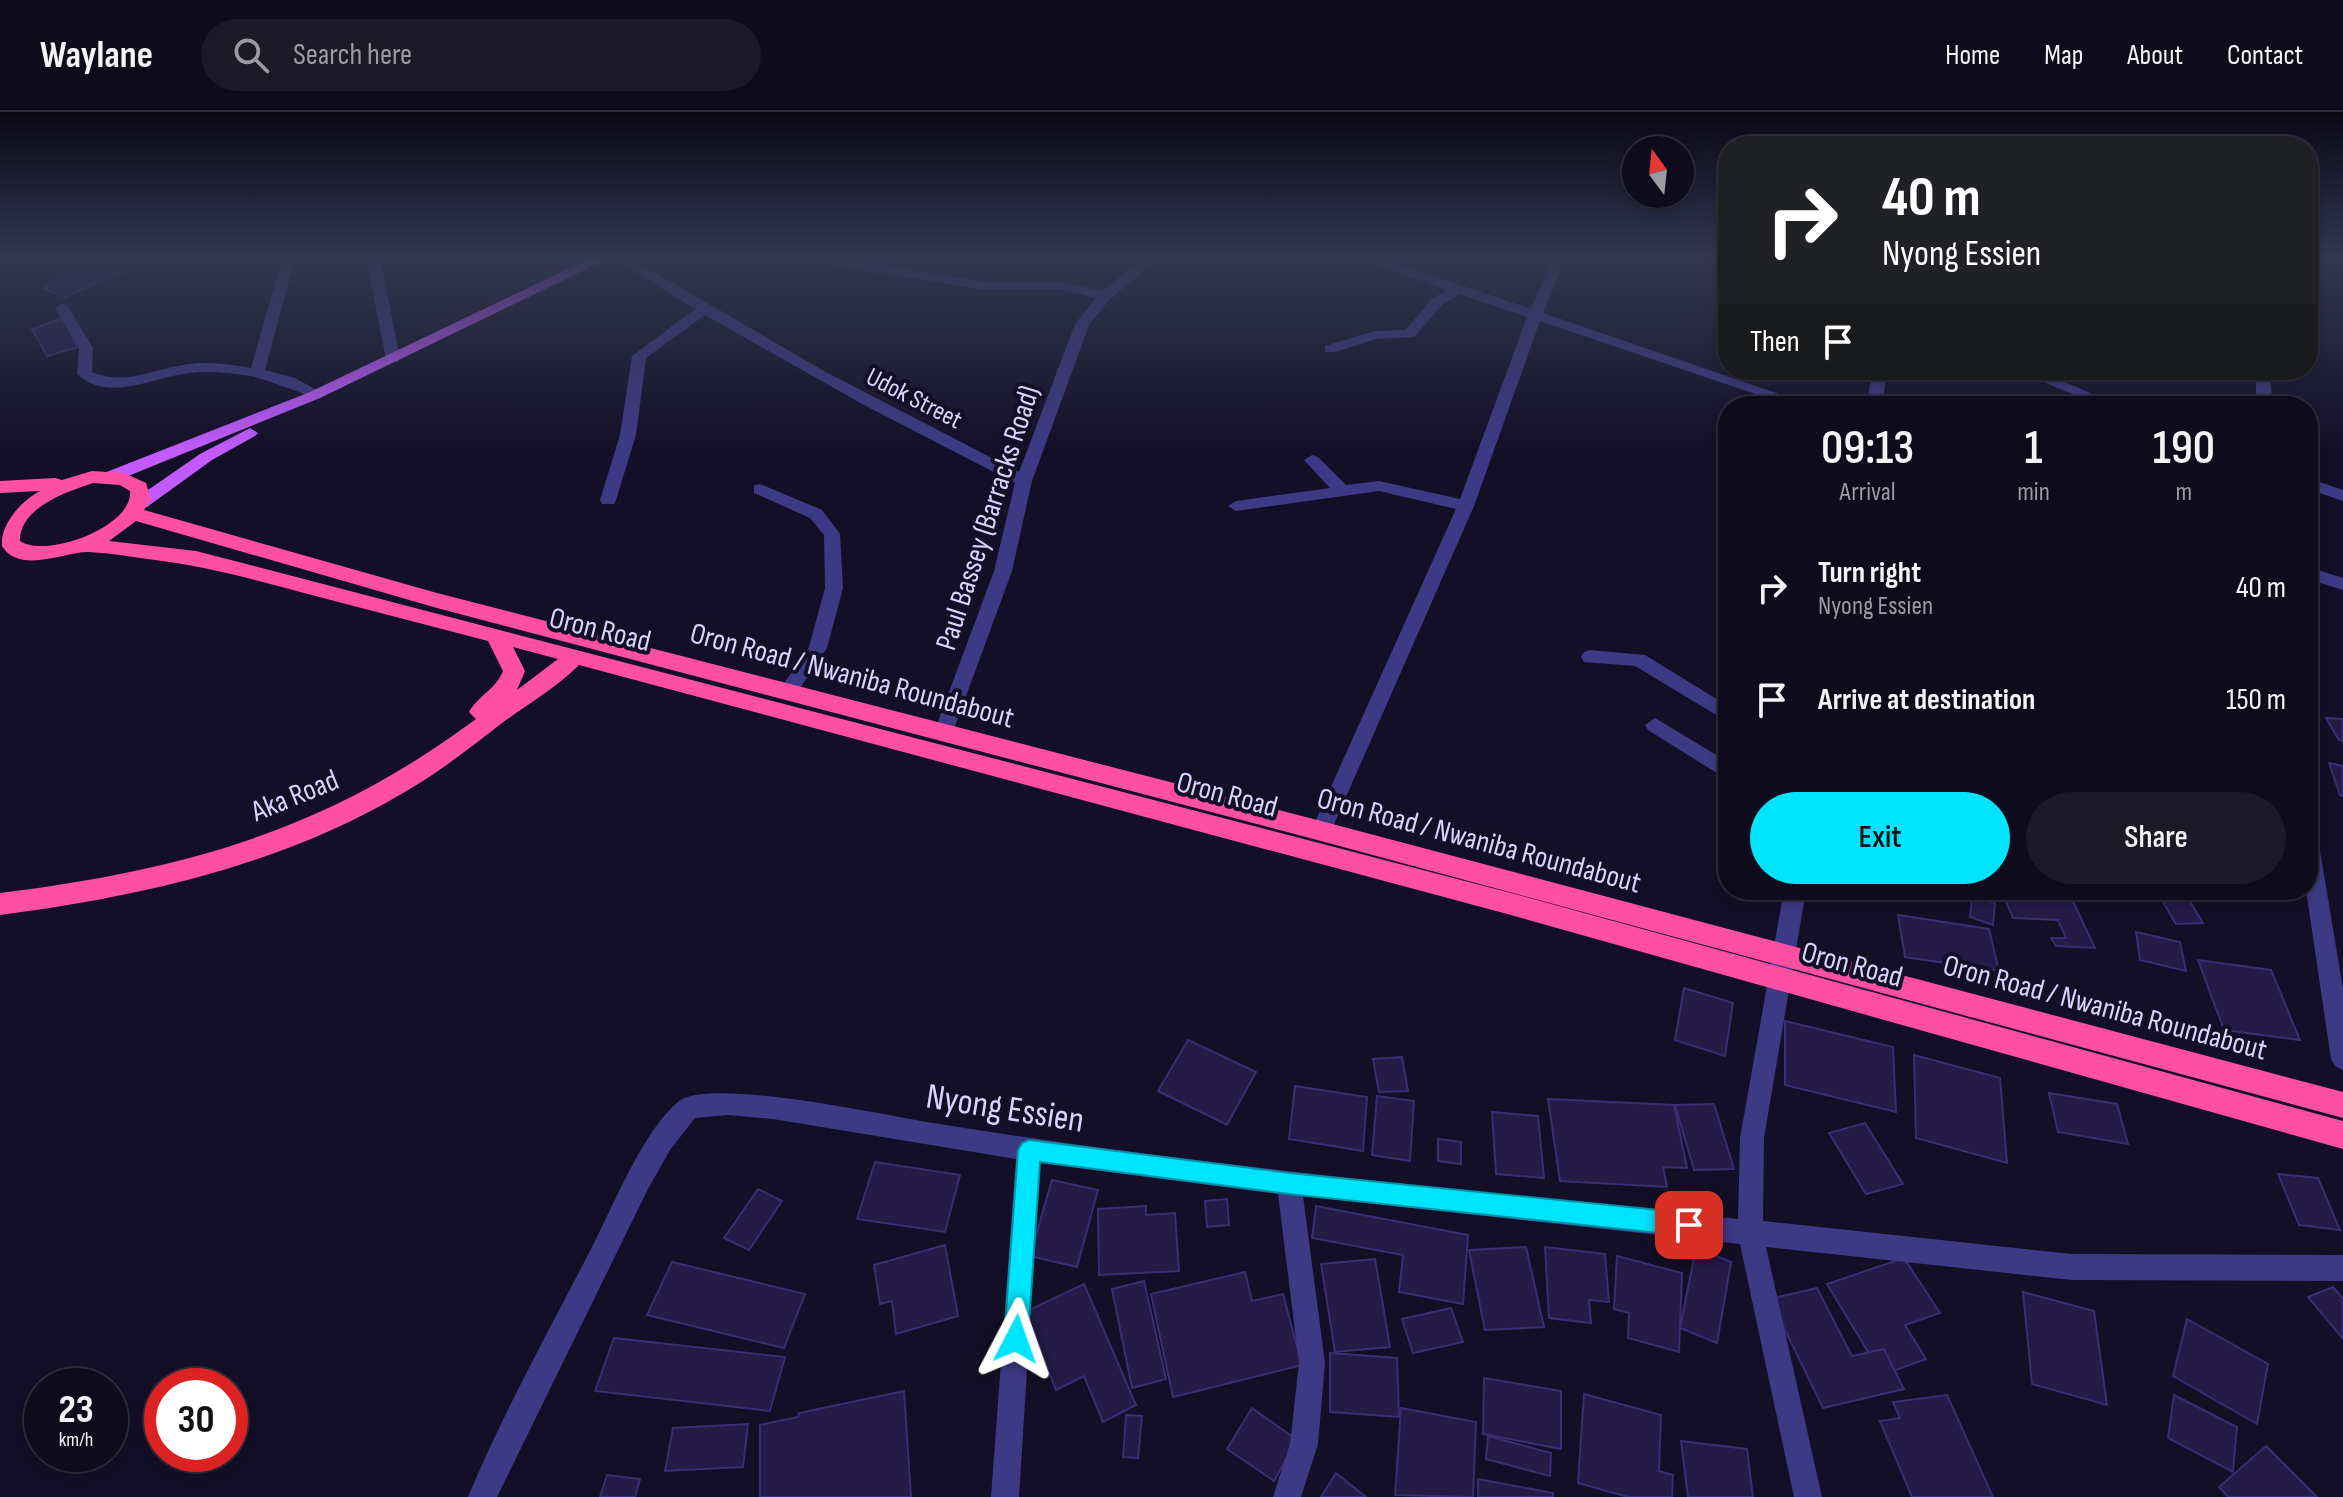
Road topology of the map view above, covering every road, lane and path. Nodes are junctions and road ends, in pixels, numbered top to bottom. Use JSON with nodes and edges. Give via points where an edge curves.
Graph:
{"nodes":[{"id":1,"x":70,"y":322,"type":"edge"},
{"id":2,"x":271,"y":322,"type":"edge"},
{"id":3,"x":386,"y":322,"type":"edge"},
{"id":4,"x":471,"y":322,"type":"edge"},
{"id":5,"x":687,"y":322,"type":"edge"},
{"id":6,"x":724,"y":322,"type":"edge"},
{"id":7,"x":1084,"y":322,"type":"edge"},
{"id":8,"x":1420,"y":322,"type":"edge"},
{"id":9,"x":1533,"y":322,"type":"edge"},
{"id":10,"x":1555,"y":322,"type":"edge"},
{"id":11,"x":1330,"y":349,"type":"dead end"},
{"id":12,"x":393,"y":359,"type":"junction"},
{"id":13,"x":257,"y":373,"type":"junction"},
{"id":14,"x":1718,"y":376,"type":"edge"},
{"id":15,"x":1729,"y":380,"type":"edge"},
{"id":16,"x":2048,"y":380,"type":"edge"},
{"id":17,"x":315,"y":395,"type":"junction"},
{"id":18,"x":1776,"y":396,"type":"edge"},
{"id":19,"x":2088,"y":396,"type":"edge"},
{"id":20,"x":1312,"y":460,"type":"dead end"},
{"id":21,"x":110,"y":477,"type":"junction"},
{"id":22,"x":73,"y":481,"type":"junction"},
{"id":23,"x":1024,"y":481,"type":"junction"},
{"id":24,"x":0,"y":487,"type":"edge"},
{"id":25,"x":2318,"y":487,"type":"edge"},
{"id":26,"x":760,"y":489,"type":"dead end"},
{"id":27,"x":1342,"y":491,"type":"junction"},
{"id":28,"x":2343,"y":496,"type":"edge"},
{"id":29,"x":608,"y":500,"type":"dead end"},
{"id":30,"x":1236,"y":506,"type":"dead end"},
{"id":31,"x":1466,"y":506,"type":"junction"},
{"id":32,"x":138,"y":508,"type":"junction"},
{"id":33,"x":6,"y":518,"type":"edge"},
{"id":34,"x":88,"y":545,"type":"junction"},
{"id":35,"x":2318,"y":576,"type":"edge"},
{"id":36,"x":2343,"y":584,"type":"edge"},
{"id":37,"x":496,"y":636,"type":"junction"},
{"id":38,"x":574,"y":657,"type":"junction"},
{"id":39,"x":1590,"y":657,"type":"dead end"},
{"id":40,"x":787,"y":692,"type":"junction"},
{"id":41,"x":1718,"y":709,"type":"edge"},
{"id":42,"x":1655,"y":725,"type":"dead end"},
{"id":43,"x":944,"y":732,"type":"junction"},
{"id":44,"x":1718,"y":766,"type":"edge"},
{"id":45,"x":1321,"y":831,"type":"junction"},
{"id":46,"x":0,"y":889,"type":"edge"},
{"id":47,"x":1793,"y":900,"type":"edge"},
{"id":48,"x":2313,"y":900,"type":"edge"},
{"id":49,"x":0,"y":904,"type":"edge"},
{"id":50,"x":1781,"y":967,"type":"junction"},
{"id":51,"x":2343,"y":1059,"type":"edge"},
{"id":52,"x":2343,"y":1105,"type":"edge"},
{"id":53,"x":2343,"y":1135,"type":"edge"},
{"id":54,"x":1029,"y":1150,"type":"junction"},
{"id":55,"x":1289,"y":1183,"type":"junction"},
{"id":56,"x":1750,"y":1231,"type":"junction"},
{"id":57,"x":2343,"y":1268,"type":"edge"},
{"id":58,"x":482,"y":1497,"type":"edge"},
{"id":59,"x":1005,"y":1497,"type":"edge"},
{"id":60,"x":1287,"y":1497,"type":"edge"},
{"id":61,"x":1808,"y":1497,"type":"edge"}],
"edges":[{"from":1,"to":13,"type":"street","via":[[86,348],[84,374],[104,385],[185,369]]},
{"from":2,"to":13,"type":"street"},
{"from":3,"to":12,"type":"street"},
{"from":4,"to":12,"type":"main road"},
{"from":5,"to":29,"type":"street","via":[[639,356],[628,435]]},
{"from":6,"to":23,"type":"street","name":"Udok Street","via":[[886,413]]},
{"from":7,"to":23,"type":"street","name":"Paul Bassey (Barracks Road)"},
{"from":8,"to":11,"type":"street","via":[[1409,334],[1358,339]]},
{"from":9,"to":31,"type":"street"},
{"from":10,"to":14,"type":"street"},
{"from":12,"to":17,"type":"main road"},
{"from":13,"to":17,"type":"street","via":[[307,386]]},
{"from":15,"to":18,"type":"street"},
{"from":16,"to":19,"type":"street"},
{"from":17,"to":21,"type":"main road"},
{"from":17,"to":32,"type":"main road","via":[[206,457]]},
{"from":20,"to":27,"type":"street"},
{"from":21,"to":22,"type":"highway"},
{"from":21,"to":32,"type":"highway","via":[[136,485],[141,493]]},
{"from":22,"to":24,"type":"highway"},
{"from":22,"to":33,"type":"highway"},
{"from":23,"to":43,"type":"street","name":"Paul Bassey (Barracks Road)","via":[[1003,571]]},
{"from":25,"to":28,"type":"street"},
{"from":26,"to":40,"type":"street","via":[[816,514],[832,534],[834,588],[818,648]]},
{"from":27,"to":30,"type":"street"},
{"from":27,"to":31,"type":"street","via":[[1379,486]]},
{"from":31,"to":45,"type":"street"},
{"from":32,"to":34,"type":"highway","via":[[123,526]]},
{"from":32,"to":40,"type":"highway","name":"Oron Road / Nwaniba Roundabout","via":[[373,583]]},
{"from":33,"to":34,"type":"highway","via":[[9,541],[16,548],[47,554]]},
{"from":34,"to":37,"type":"highway","name":"Oron Road","via":[[196,558]]},
{"from":35,"to":36,"type":"street"},
{"from":37,"to":38,"type":"highway","name":"Oron Road"},
{"from":37,"to":46,"type":"highway","via":[[514,671],[496,700],[358,793],[282,825],[189,853],[73,880]]},
{"from":38,"to":49,"type":"highway","name":"Aka Road","via":[[547,682],[391,789],[281,839],[155,877]]},
{"from":38,"to":50,"type":"highway","name":"Oron Road","via":[[1511,904]]},
{"from":39,"to":41,"type":"street","via":[[1639,660]]},
{"from":40,"to":43,"type":"highway","name":"Oron Road / Nwaniba Roundabout"},
{"from":42,"to":44,"type":"street"},
{"from":43,"to":45,"type":"highway","name":"Oron Road / Nwaniba Roundabout"},
{"from":45,"to":50,"type":"highway","name":"Oron Road / Nwaniba Roundabout"},
{"from":47,"to":50,"type":"street"},
{"from":48,"to":51,"type":"street"},
{"from":50,"to":52,"type":"highway","name":"Oron Road / Nwaniba Roundabout"},
{"from":50,"to":53,"type":"highway","name":"Oron Road"},
{"from":50,"to":56,"type":"street","via":[[1752,1138]]},
{"from":54,"to":55,"type":"street","name":"Nyong Essien"},
{"from":54,"to":58,"type":"street","name":"Nyong Essien","via":[[773,1108],[689,1107],[651,1160]]},
{"from":54,"to":59,"type":"street"},
{"from":55,"to":56,"type":"street","name":"Nyong Essien"},
{"from":55,"to":60,"type":"street","via":[[1312,1363],[1304,1444]]},
{"from":56,"to":57,"type":"street","name":"Nyong Essien","via":[[2072,1267]]},
{"from":56,"to":61,"type":"street"}]}
